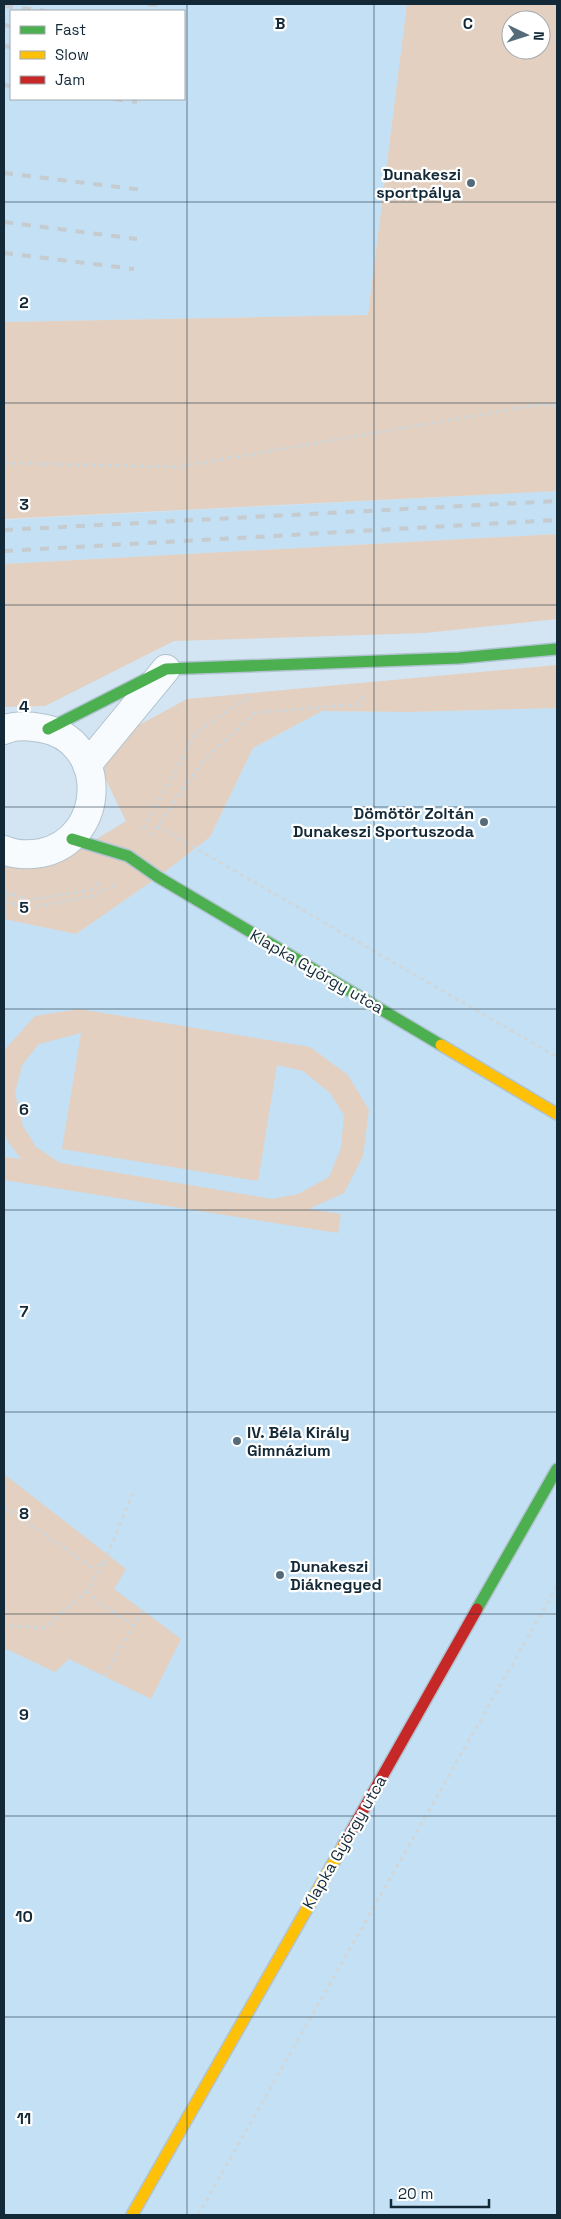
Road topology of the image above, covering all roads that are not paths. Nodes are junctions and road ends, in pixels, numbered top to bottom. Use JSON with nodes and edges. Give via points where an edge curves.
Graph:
{"nodes":[{"id":1,"x":557,"y":649,"type":"edge"},
{"id":2,"x":166,"y":670,"type":"junction"},
{"id":3,"x":48,"y":729,"type":"junction"},
{"id":4,"x":4,"y":730,"type":"edge"},
{"id":5,"x":87,"y":765,"type":"junction"},
{"id":6,"x":72,"y":839,"type":"junction"},
{"id":7,"x":5,"y":853,"type":"edge"},
{"id":8,"x":557,"y":1114,"type":"edge"},
{"id":9,"x":557,"y":1469,"type":"edge"},
{"id":10,"x":132,"y":2215,"type":"edge"}],
"edges":[{"from":1,"to":2,"type":"street","via":[[459,658]]},
{"from":2,"to":3,"type":"street"},
{"from":2,"to":5,"type":"street"},
{"from":3,"to":4,"type":"street","via":[[28,726]]},
{"from":3,"to":5,"type":"street","via":[[65,737],[78,749]]},
{"from":5,"to":6,"type":"street","via":[[92,782],[92,800],[85,821]]},
{"from":6,"to":7,"type":"street","via":[[52,851],[31,855]]},
{"from":6,"to":8,"type":"street","name":"Klapka György utca","via":[[131,858]]},
{"from":9,"to":10,"type":"street","name":"Klapka György utca"}]}
